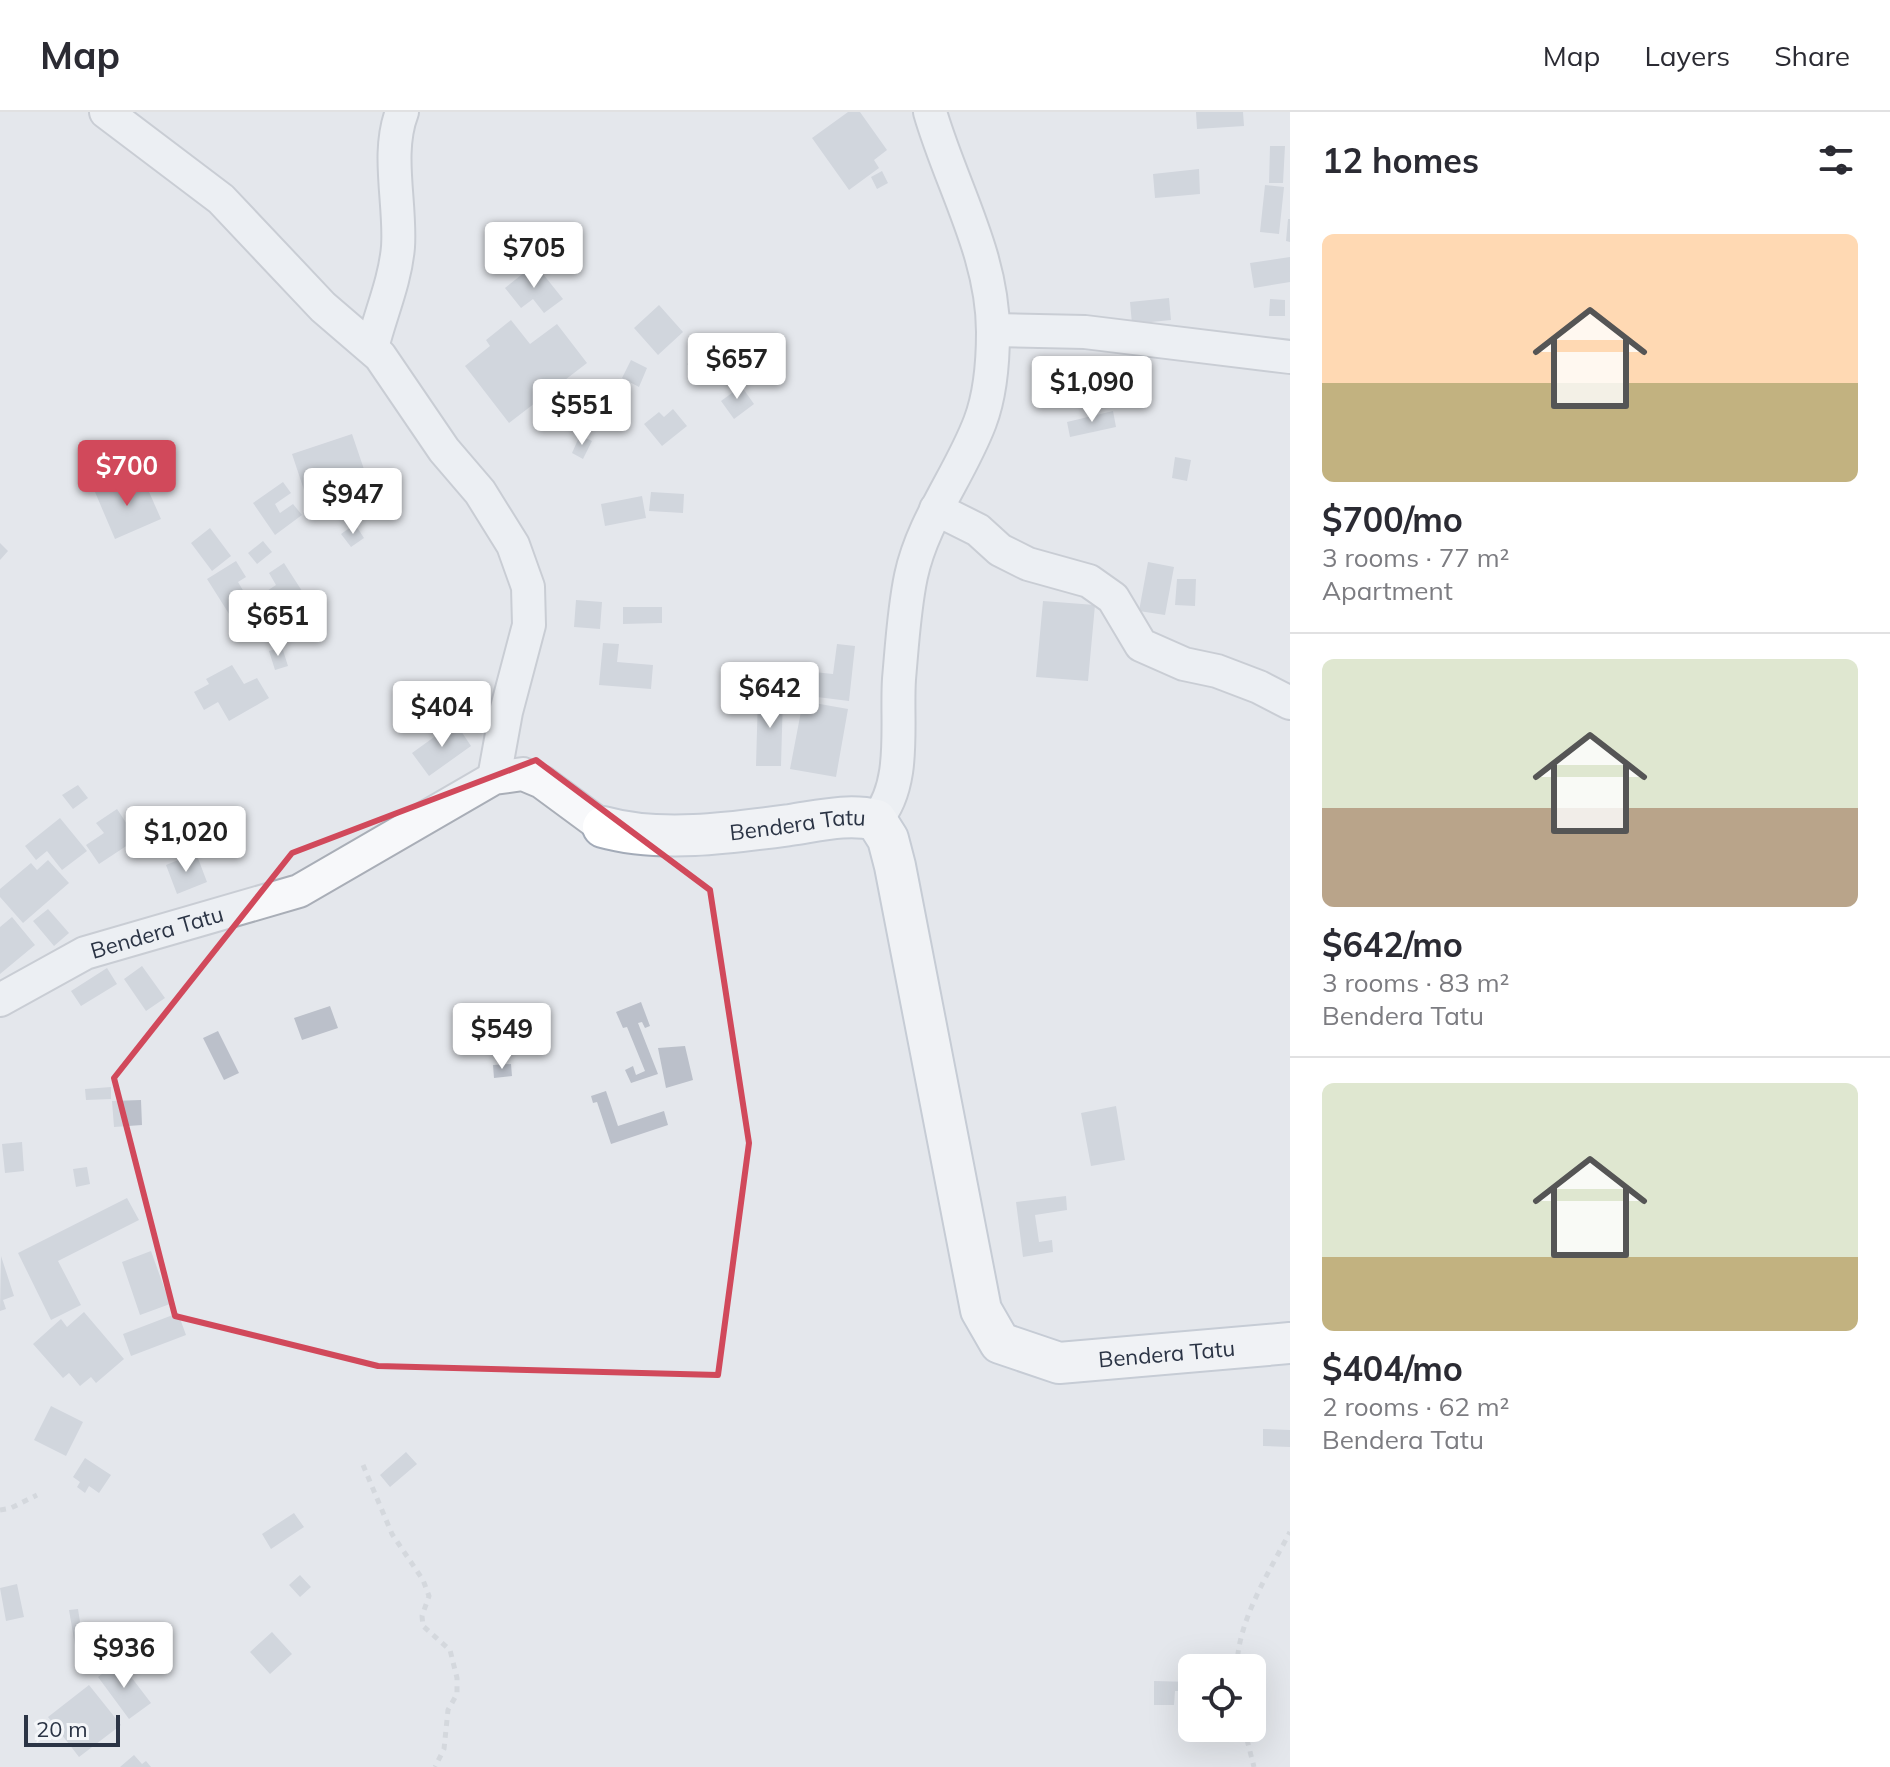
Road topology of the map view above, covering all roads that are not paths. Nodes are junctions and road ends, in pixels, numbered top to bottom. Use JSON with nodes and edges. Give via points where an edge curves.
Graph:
{"nodes":[{"id":1,"x":106,"y":112,"type":"edge"},
{"id":2,"x":402,"y":112,"type":"edge"},
{"id":3,"x":930,"y":112,"type":"edge"},
{"id":4,"x":993,"y":330,"type":"junction"},
{"id":5,"x":372,"y":348,"type":"junction"},
{"id":6,"x":1290,"y":357,"type":"edge"},
{"id":7,"x":936,"y":509,"type":"junction"},
{"id":8,"x":1290,"y":703,"type":"edge"},
{"id":9,"x":494,"y":778,"type":"junction"},
{"id":10,"x":876,"y":820,"type":"junction"},
{"id":11,"x":603,"y":827,"type":"joint"},
{"id":12,"x":0,"y":1000,"type":"edge"},
{"id":13,"x":1290,"y":1343,"type":"edge"}],
"edges":[{"from":1,"to":5,"type":"street","via":[[229,207],[323,307]]},
{"from":2,"to":5,"type":"street","via":[[397,145],[398,245]]},
{"from":3,"to":4,"type":"street","via":[[944,162],[982,254]]},
{"from":4,"to":6,"type":"street","via":[[1085,332]]},
{"from":4,"to":7,"type":"street","via":[[991,380],[980,421]]},
{"from":5,"to":9,"type":"street","via":[[480,492],[513,545],[528,587],[529,625]]},
{"from":7,"to":8,"type":"street","via":[[1028,564],[1089,581],[1113,598],[1141,645]]},
{"from":7,"to":10,"type":"street","via":[[910,578],[895,767],[888,803]]},
{"from":9,"to":11,"type":"street","name":"Bendera Tatu","via":[[523,774],[542,782]]},
{"from":9,"to":12,"type":"street","name":"Bendera Tatu","via":[[299,891],[85,953]]},
{"from":10,"to":11,"type":"main road","name":"Bendera Tatu","via":[[849,817],[751,830],[632,835]]},
{"from":10,"to":13,"type":"main road","name":"Bendera Tatu","via":[[895,866],[981,1310],[1000,1343],[1059,1363]]}]}
